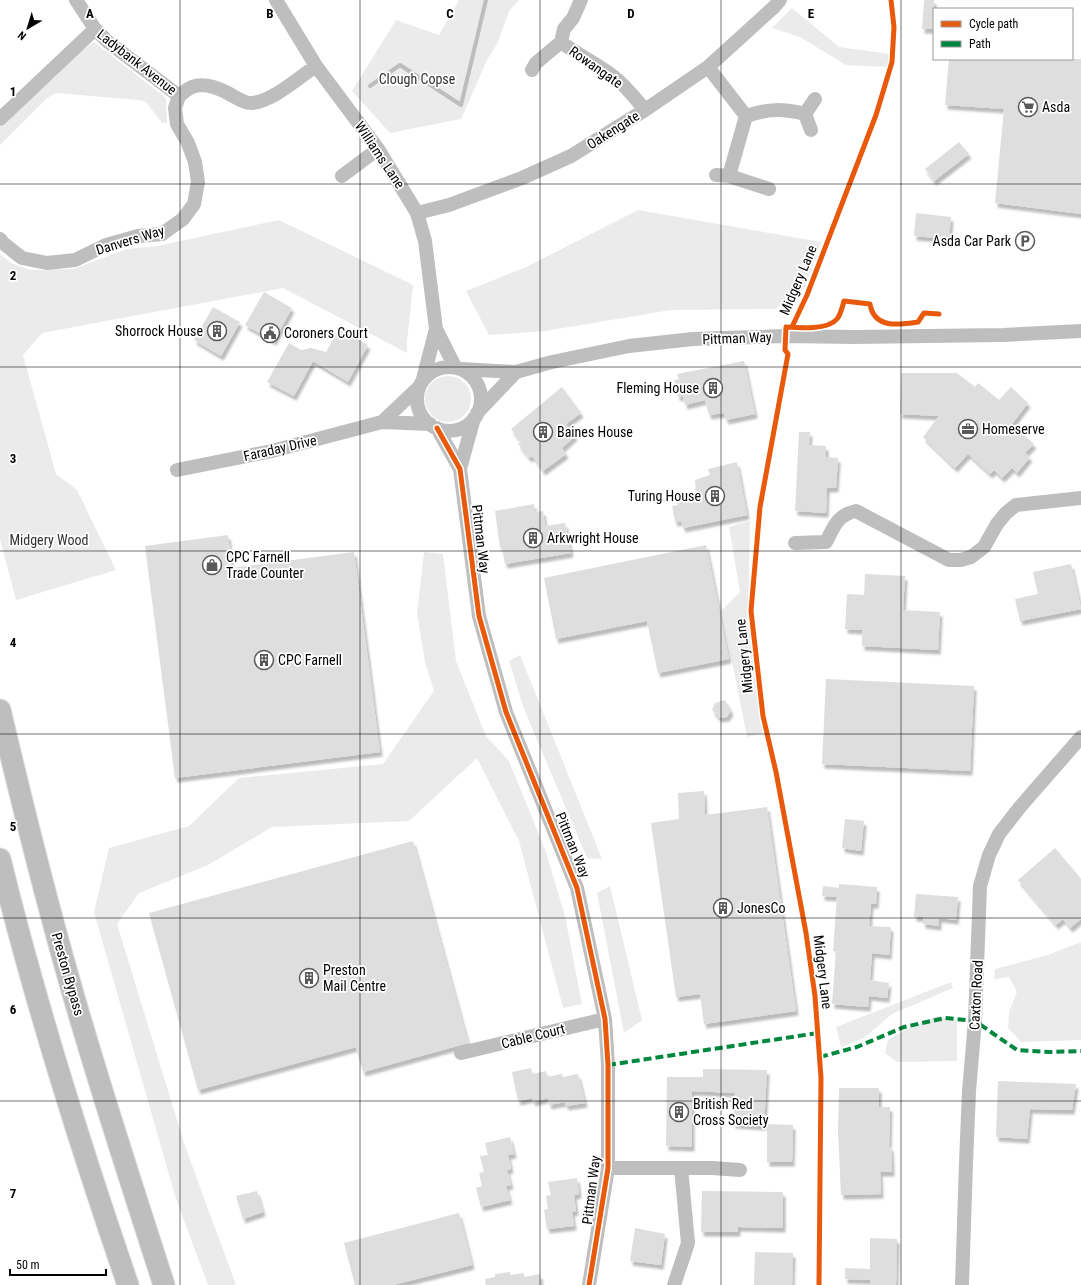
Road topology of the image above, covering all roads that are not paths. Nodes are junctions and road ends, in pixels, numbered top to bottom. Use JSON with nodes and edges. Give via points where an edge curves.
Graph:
{"nodes":[{"id":1,"x":76,"y":0,"type":"edge"},
{"id":2,"x":276,"y":0,"type":"edge"},
{"id":3,"x":581,"y":0,"type":"edge"},
{"id":4,"x":780,"y":0,"type":"edge"},
{"id":5,"x":95,"y":29,"type":"junction"},
{"id":6,"x":561,"y":42,"type":"junction"},
{"id":7,"x":316,"y":66,"type":"junction"},
{"id":8,"x":708,"y":67,"type":"junction"},
{"id":9,"x":532,"y":70,"type":"dead end"},
{"id":10,"x":179,"y":96,"type":"junction"},
{"id":11,"x":815,"y":99,"type":"dead end"},
{"id":12,"x":645,"y":110,"type":"junction"},
{"id":13,"x":805,"y":114,"type":"junction"},
{"id":14,"x":746,"y":116,"type":"junction"},
{"id":15,"x":0,"y":119,"type":"edge"},
{"id":16,"x":810,"y":130,"type":"dead end"},
{"id":17,"x":378,"y":149,"type":"junction"},
{"id":18,"x":342,"y":176,"type":"dead end"},
{"id":19,"x":769,"y":189,"type":"dead end"},
{"id":20,"x":417,"y":213,"type":"junction"},
{"id":21,"x":0,"y":239,"type":"edge"},
{"id":22,"x":436,"y":329,"type":"junction"},
{"id":23,"x":1081,"y":332,"type":"edge"},
{"id":24,"x":458,"y":368,"type":"junction"},
{"id":25,"x":516,"y":372,"type":"junction"},
{"id":26,"x":421,"y":383,"type":"junction"},
{"id":27,"x":476,"y":415,"type":"junction"},
{"id":28,"x":382,"y":422,"type":"junction"},
{"id":29,"x":433,"y":426,"type":"junction"},
{"id":30,"x":460,"y":469,"type":"junction"},
{"id":31,"x":177,"y":470,"type":"dead end"},
{"id":32,"x":1081,"y":498,"type":"edge"},
{"id":33,"x":794,"y":543,"type":"dead end"},
{"id":34,"x":0,"y":710,"type":"edge"},
{"id":35,"x":1081,"y":737,"type":"edge"},
{"id":36,"x":0,"y":859,"type":"edge"},
{"id":37,"x":605,"y":1019,"type":"junction"},
{"id":38,"x":461,"y":1053,"type":"dead end"},
{"id":39,"x":608,"y":1168,"type":"junction"},
{"id":40,"x":681,"y":1168,"type":"junction"},
{"id":41,"x":740,"y":1170,"type":"dead end"},
{"id":42,"x":148,"y":1236,"type":"junction"},
{"id":43,"x":128,"y":1285,"type":"edge"},
{"id":44,"x":164,"y":1285,"type":"edge"},
{"id":45,"x":172,"y":1285,"type":"edge"},
{"id":46,"x":589,"y":1285,"type":"edge"},
{"id":47,"x":674,"y":1285,"type":"edge"},
{"id":48,"x":962,"y":1285,"type":"edge"}],
"edges":[{"from":1,"to":5,"type":"street","name":"Ladybank Avenue"},
{"from":2,"to":7,"type":"street","name":"Williams Lane"},
{"from":3,"to":6,"type":"street","name":"Rowangate","via":[[573,18],[564,29]]},
{"from":4,"to":8,"type":"street","name":"Oakengate"},
{"from":5,"to":10,"type":"street","name":"Ladybank Avenue","via":[[108,42]]},
{"from":5,"to":15,"type":"street"},
{"from":6,"to":9,"type":"street","name":"Rowangate","via":[[536,63]]},
{"from":6,"to":12,"type":"street","name":"Rowangate","via":[[613,76]]},
{"from":7,"to":10,"type":"street","name":"Ladybank Avenue","via":[[261,102],[250,103],[223,90],[207,86],[192,87]]},
{"from":7,"to":17,"type":"street","name":"Williams Lane"},
{"from":8,"to":12,"type":"street","name":"Oakengate"},
{"from":8,"to":14,"type":"street"},
{"from":10,"to":21,"type":"street","name":"Danvers Way","via":[[175,108],[177,124],[195,162],[198,182],[194,204],[184,219],[162,234],[138,236],[106,245],[74,260],[47,263],[22,258]]},
{"from":11,"to":13,"type":"street"},
{"from":12,"to":20,"type":"street","name":"Oakengate","via":[[571,156],[485,192]]},
{"from":13,"to":14,"type":"street","via":[[775,109]]},
{"from":13,"to":16,"type":"street"},
{"from":14,"to":19,"type":"street","via":[[722,176]]},
{"from":17,"to":18,"type":"street"},
{"from":17,"to":20,"type":"street","name":"Williams Lane"},
{"from":20,"to":22,"type":"street","name":"Williams Lane","via":[[425,241]]},
{"from":22,"to":24,"type":"street","name":"Williams Lane"},
{"from":22,"to":26,"type":"street","name":"Williams Lane"},
{"from":23,"to":25,"type":"street","name":"Pittman Way","via":[[693,339],[629,346]]},
{"from":24,"to":25,"type":"street","name":"Pittman Way"},
{"from":24,"to":26,"type":"street","via":[[438,369]]},
{"from":24,"to":27,"type":"street","via":[[470,375],[480,392]]},
{"from":25,"to":27,"type":"street","name":"Pittman Way"},
{"from":26,"to":28,"type":"street","name":"Faraday Drive"},
{"from":26,"to":29,"type":"street","via":[[416,397],[418,408],[422,417]]},
{"from":27,"to":29,"type":"street","via":[[467,425],[458,429],[447,431]]},
{"from":27,"to":30,"type":"street","name":"Pittman Way"},
{"from":28,"to":29,"type":"street","name":"Faraday Drive"},
{"from":28,"to":31,"type":"street","name":"Faraday Drive","via":[[272,451]]},
{"from":29,"to":30,"type":"street","name":"Pittman Way"},
{"from":30,"to":37,"type":"street","name":"Pittman Way","via":[[479,616],[506,712],[577,888]]},
{"from":32,"to":33,"type":"street","via":[[1016,505],[997,524],[984,547],[971,557],[961,560],[949,560],[856,511],[848,512],[837,520],[826,542]]},
{"from":34,"to":42,"type":"highway","name":"Preston Bypass","via":[[68,976]]},
{"from":35,"to":48,"type":"street","name":"Caxton Road","via":[[999,834],[989,855],[980,886]]},
{"from":36,"to":43,"type":"highway","via":[[41,1012],[90,1174]]},
{"from":37,"to":38,"type":"street","name":"Cable Court"},
{"from":37,"to":39,"type":"street","name":"Pittman Way","via":[[608,1065]]},
{"from":39,"to":40,"type":"street"},
{"from":39,"to":46,"type":"street","name":"Pittman Way"},
{"from":40,"to":41,"type":"street"},
{"from":40,"to":47,"type":"street","via":[[688,1243]]},
{"from":42,"to":44,"type":"highway"},
{"from":42,"to":45,"type":"highway"}]}
